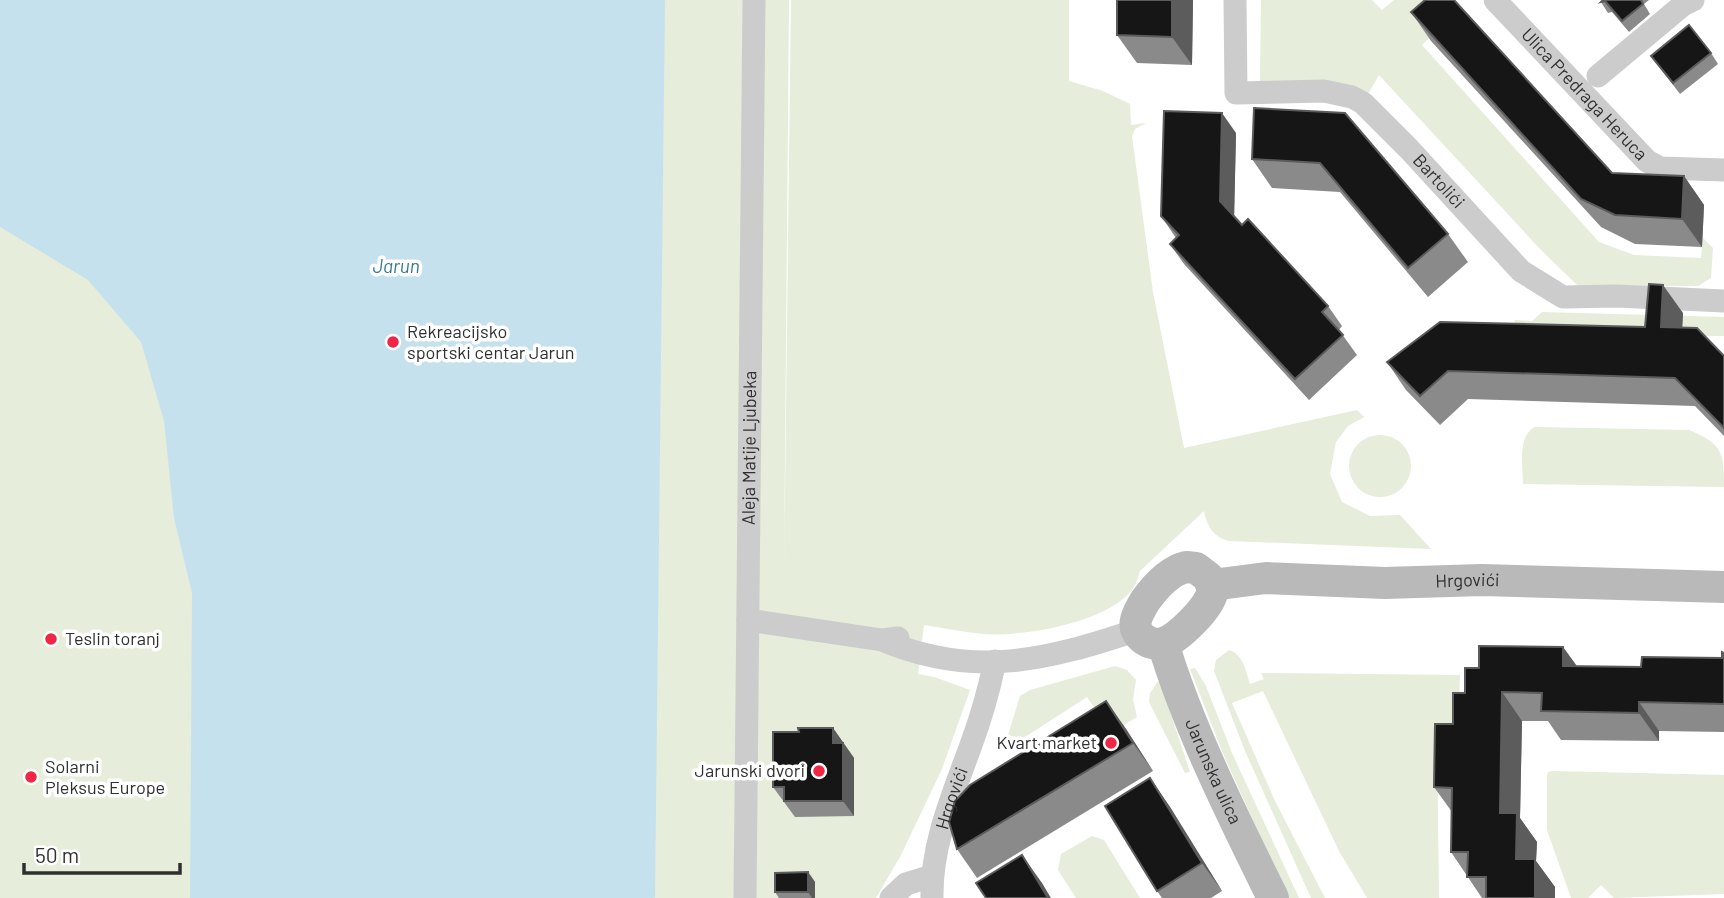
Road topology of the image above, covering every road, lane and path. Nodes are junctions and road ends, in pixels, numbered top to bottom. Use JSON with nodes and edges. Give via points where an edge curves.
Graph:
{"nodes":[{"id":1,"x":754,"y":0,"type":"edge"},
{"id":2,"x":1235,"y":0,"type":"edge"},
{"id":3,"x":1495,"y":0,"type":"edge"},
{"id":4,"x":1693,"y":0,"type":"edge"},
{"id":5,"x":1598,"y":76,"type":"dead end"},
{"id":6,"x":1724,"y":170,"type":"edge"},
{"id":7,"x":1724,"y":301,"type":"edge"},
{"id":8,"x":1212,"y":586,"type":"junction"},
{"id":9,"x":1724,"y":587,"type":"edge"},
{"id":10,"x":748,"y":620,"type":"junction"},
{"id":11,"x":1150,"y":637,"type":"junction"},
{"id":12,"x":995,"y":661,"type":"junction"},
{"id":13,"x":932,"y":887,"type":"edge"},
{"id":14,"x":745,"y":898,"type":"edge"},
{"id":15,"x":891,"y":898,"type":"edge"},
{"id":16,"x":1273,"y":898,"type":"edge"}],
"edges":[{"from":1,"to":10,"type":"street","name":"Aleja Matije Ljubeka"},
{"from":2,"to":7,"type":"street","name":"Bartolići","via":[[1236,93],[1324,91],[1363,103],[1521,271],[1563,297]]},
{"from":3,"to":6,"type":"street","name":"Ulica Predraga Heruca","via":[[1647,162],[1660,168]]},
{"from":4,"to":5,"type":"street"},
{"from":8,"to":9,"type":"street","name":"Hrgovići","via":[[1266,578]]},
{"from":8,"to":11,"type":"street","via":[[1208,602],[1183,629]]},
{"from":8,"to":11,"type":"street","via":[[1204,572],[1178,569],[1146,601],[1135,621]]},
{"from":10,"to":12,"type":"street","via":[[882,640],[924,640]]},
{"from":10,"to":14,"type":"street","name":"Aleja Matije Ljubeka"},
{"from":11,"to":12,"type":"street","via":[[1042,658]]},
{"from":11,"to":16,"type":"street","name":"Jarunska ulica","via":[[1170,668]]},
{"from":12,"to":13,"type":"street","name":"Hrgovići","via":[[984,708],[939,838]]},
{"from":13,"to":15,"type":"street","via":[[906,884]]}]}
